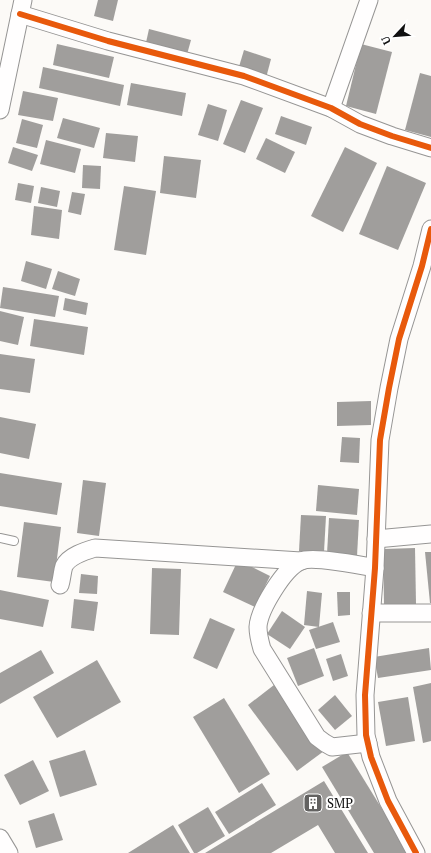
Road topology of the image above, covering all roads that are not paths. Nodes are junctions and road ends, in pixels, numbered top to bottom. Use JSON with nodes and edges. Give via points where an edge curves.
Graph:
{"nodes":[{"id":1,"x":369,"y":0,"type":"edge"},
{"id":2,"x":22,"y":7,"type":"edge"},
{"id":3,"x":331,"y":108,"type":"junction"},
{"id":4,"x":0,"y":110,"type":"edge"},
{"id":5,"x":431,"y":148,"type":"edge"},
{"id":6,"x":431,"y":229,"type":"edge"},
{"id":7,"x":431,"y":534,"type":"edge"},
{"id":8,"x":0,"y":538,"type":"edge"},
{"id":9,"x":376,"y":539,"type":"junction"},
{"id":10,"x":14,"y":542,"type":"dead end"},
{"id":11,"x":301,"y":561,"type":"junction"},
{"id":12,"x":375,"y":568,"type":"junction"},
{"id":13,"x":60,"y":585,"type":"dead end"},
{"id":14,"x":431,"y":613,"type":"edge"},
{"id":15,"x":370,"y":614,"type":"junction"},
{"id":16,"x":368,"y":743,"type":"junction"},
{"id":17,"x":0,"y":838,"type":"edge"},
{"id":18,"x":9,"y":853,"type":"edge"},
{"id":19,"x":416,"y":853,"type":"edge"}],
"edges":[{"from":1,"to":3,"type":"street"},
{"from":2,"to":3,"type":"street","via":[[108,41],[244,76]]},
{"from":2,"to":4,"type":"street"},
{"from":3,"to":5,"type":"street","via":[[360,124]]},
{"from":6,"to":9,"type":"street","via":[[399,339],[388,388],[380,440]]},
{"from":7,"to":9,"type":"street"},
{"from":8,"to":10,"type":"lane"},
{"from":9,"to":12,"type":"street"},
{"from":11,"to":12,"type":"street","via":[[322,560]]},
{"from":11,"to":13,"type":"street","via":[[95,548],[67,561]]},
{"from":11,"to":16,"type":"street","via":[[283,575],[261,617],[258,626],[262,649],[317,737],[332,747]]},
{"from":12,"to":15,"type":"street"},
{"from":14,"to":15,"type":"street"},
{"from":15,"to":16,"type":"street","via":[[365,695]]},
{"from":16,"to":19,"type":"street","via":[[388,801]]},
{"from":17,"to":18,"type":"street"}]}
